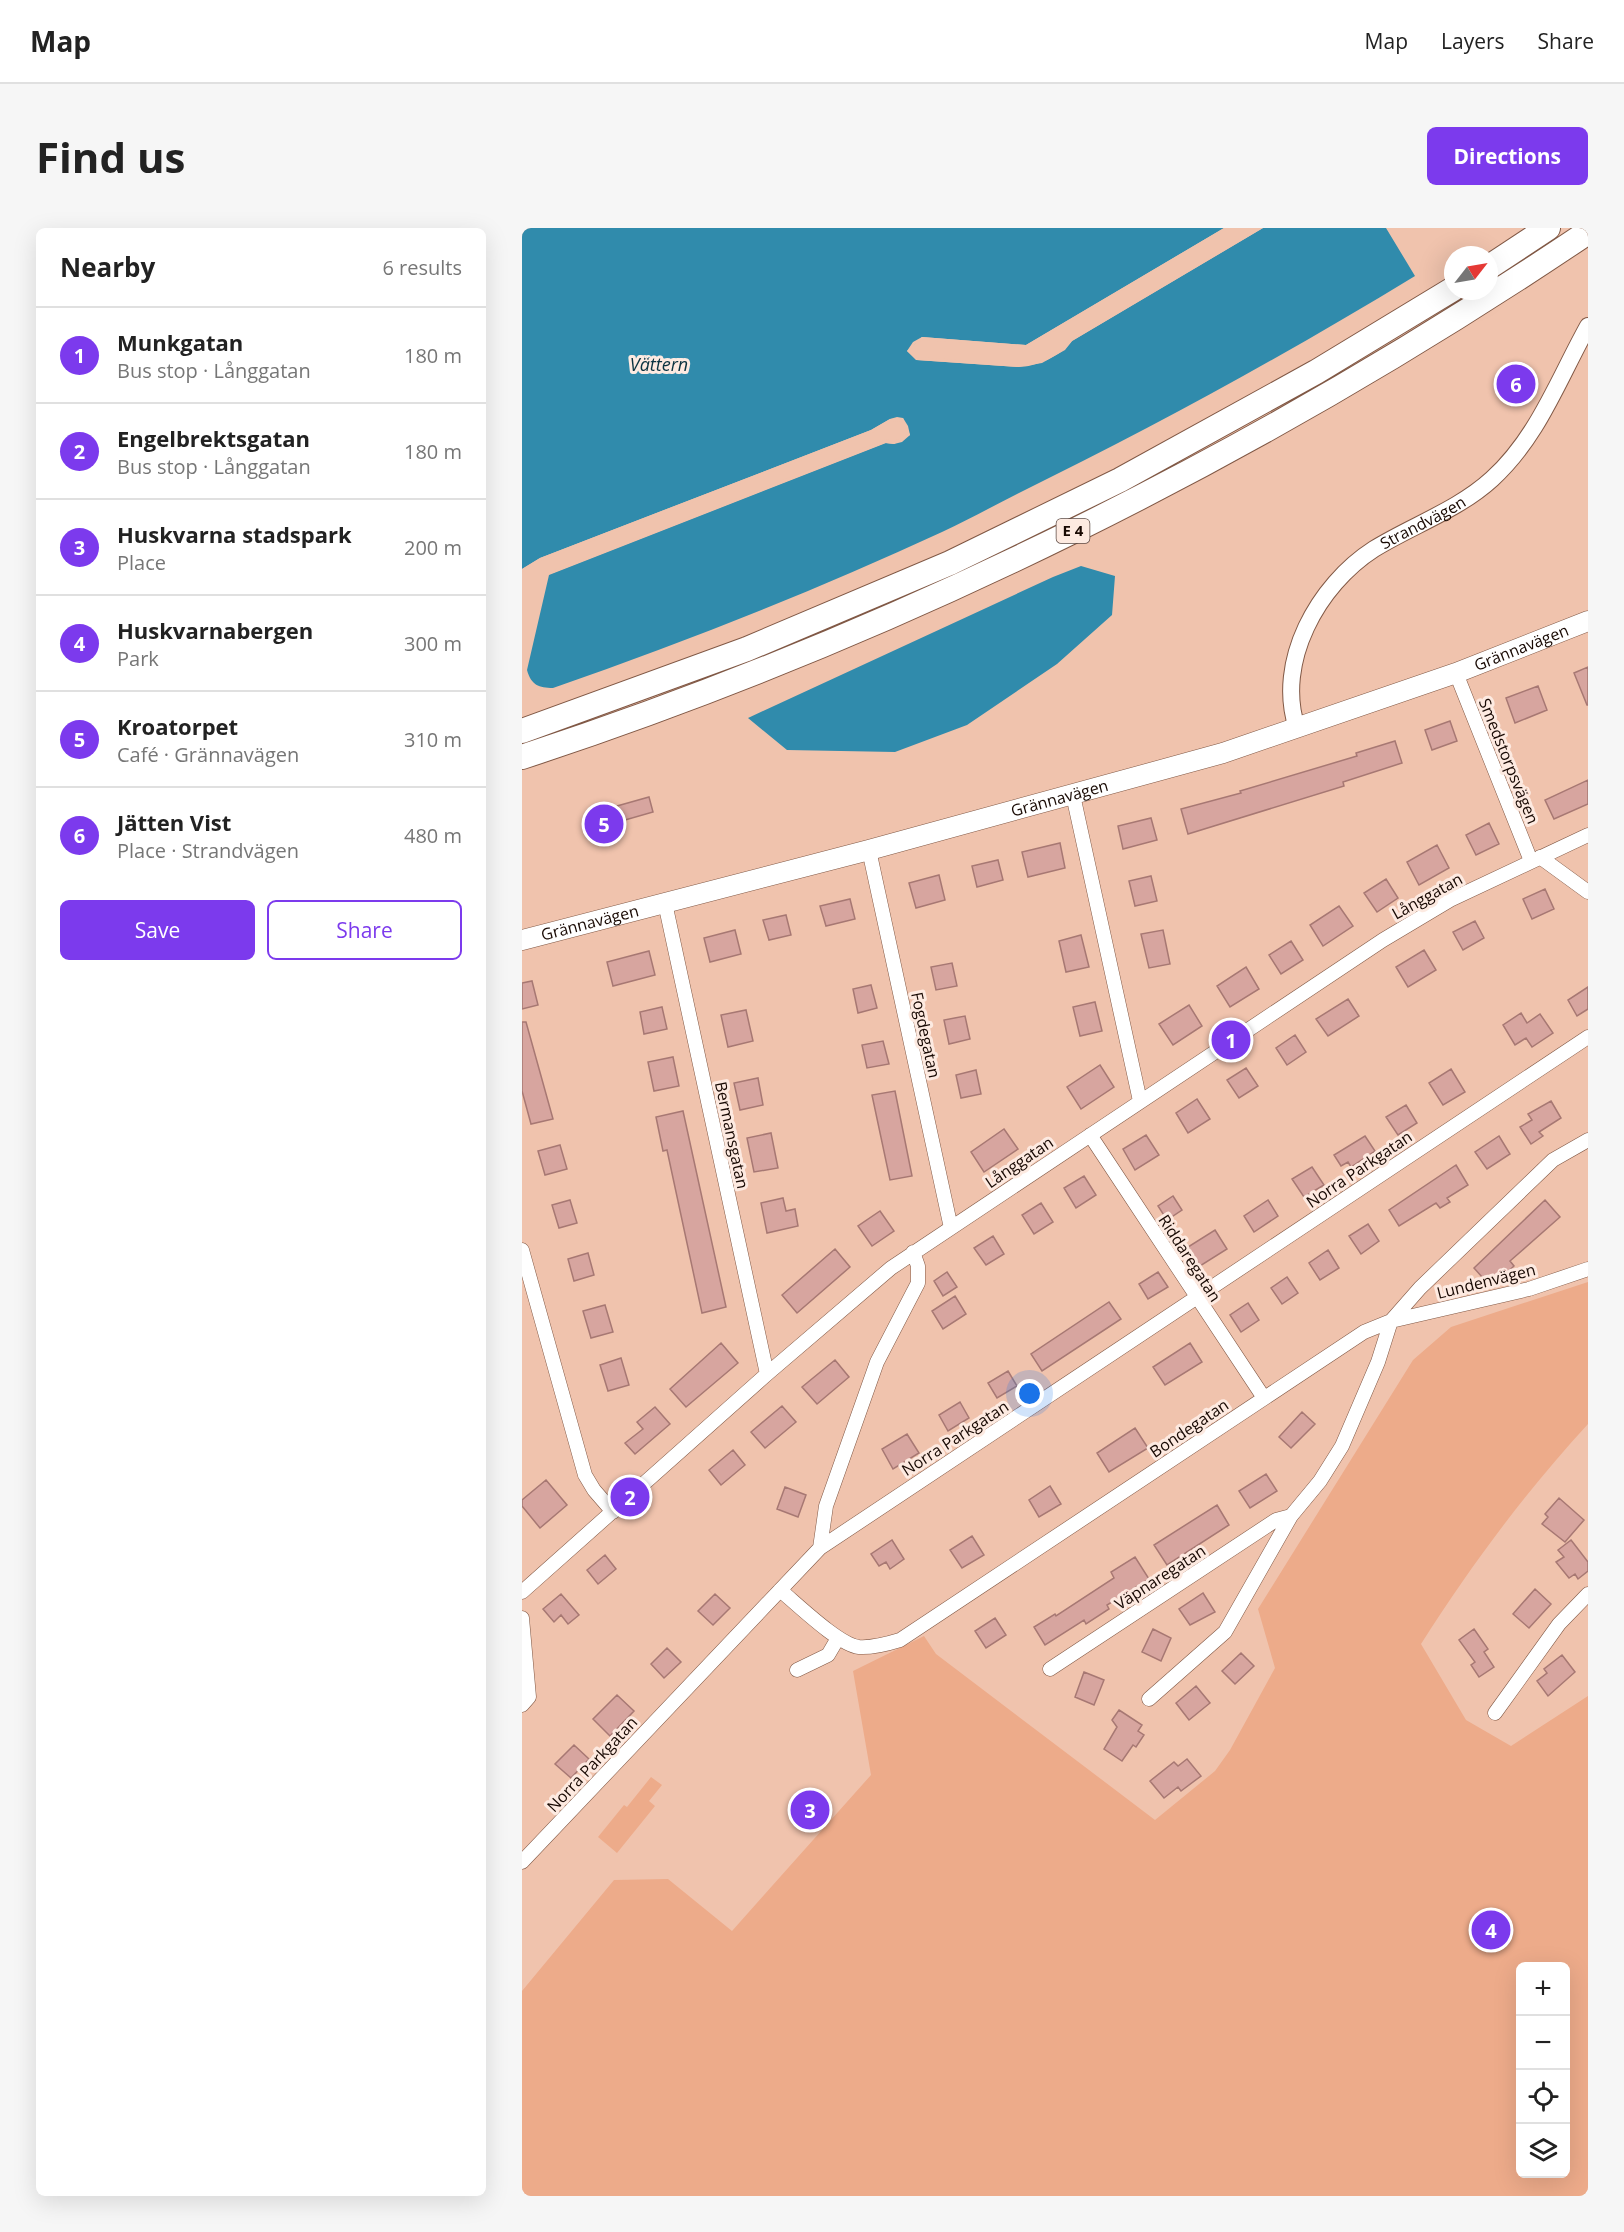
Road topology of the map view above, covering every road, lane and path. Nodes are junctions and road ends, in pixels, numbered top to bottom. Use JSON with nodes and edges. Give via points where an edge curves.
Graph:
{"nodes":[{"id":1,"x":1548,"y":228,"type":"edge"},
{"id":2,"x":1588,"y":232,"type":"edge"},
{"id":3,"x":1498,"y":261,"type":"edge"},
{"id":4,"x":1444,"y":294,"type":"edge"},
{"id":5,"x":1588,"y":326,"type":"edge"},
{"id":6,"x":1588,"y":621,"type":"edge"},
{"id":7,"x":1456,"y":673,"type":"junction"},
{"id":8,"x":1297,"y":728,"type":"junction"},
{"id":9,"x":522,"y":731,"type":"edge"},
{"id":10,"x":522,"y":758,"type":"edge"},
{"id":11,"x":1073,"y":795,"type":"junction"},
{"id":12,"x":1588,"y":835,"type":"edge"},
{"id":13,"x":869,"y":850,"type":"junction"},
{"id":14,"x":1536,"y":859,"type":"junction"},
{"id":15,"x":1588,"y":892,"type":"edge"},
{"id":16,"x":665,"y":903,"type":"junction"},
{"id":17,"x":522,"y":940,"type":"edge"},
{"id":18,"x":1588,"y":1036,"type":"edge"},
{"id":19,"x":1140,"y":1101,"type":"junction"},
{"id":20,"x":1090,"y":1135,"type":"junction"},
{"id":21,"x":1588,"y":1140,"type":"edge"},
{"id":22,"x":951,"y":1228,"type":"junction"},
{"id":23,"x":522,"y":1250,"type":"edge"},
{"id":24,"x":913,"y":1252,"type":"junction"},
{"id":25,"x":1588,"y":1269,"type":"edge"},
{"id":26,"x":1196,"y":1297,"type":"junction"},
{"id":27,"x":1391,"y":1321,"type":"junction"},
{"id":28,"x":767,"y":1374,"type":"junction"},
{"id":29,"x":1264,"y":1398,"type":"junction"},
{"id":30,"x":613,"y":1512,"type":"junction"},
{"id":31,"x":1291,"y":1516,"type":"junction"},
{"id":32,"x":820,"y":1548,"type":"junction"},
{"id":33,"x":780,"y":1590,"type":"junction"},
{"id":34,"x":522,"y":1592,"type":"edge"},
{"id":35,"x":1588,"y":1594,"type":"edge"},
{"id":36,"x":522,"y":1618,"type":"edge"},
{"id":37,"x":837,"y":1638,"type":"junction"},
{"id":38,"x":1050,"y":1669,"type":"dead end"},
{"id":39,"x":796,"y":1670,"type":"dead end"},
{"id":40,"x":1149,"y":1699,"type":"dead end"},
{"id":41,"x":522,"y":1705,"type":"edge"},
{"id":42,"x":1495,"y":1713,"type":"dead end"},
{"id":43,"x":522,"y":1862,"type":"edge"}],
"edges":[{"from":1,"to":3,"type":"highway"},
{"from":2,"to":10,"type":"highway","number":"E 4","via":[[1325,397],[1128,504],[964,584],[756,672]]},
{"from":4,"to":9,"type":"highway","number":"E 4","via":[[1316,372],[1131,474],[950,563],[747,649]]},
{"from":5,"to":8,"type":"street","name":"Strandvägen","via":[[1545,412],[1519,450],[1491,479],[1464,500],[1373,550],[1328,593],[1295,654],[1290,685],[1291,711]]},
{"from":6,"to":7,"type":"main road","name":"Grännavägen"},
{"from":7,"to":8,"type":"main road","name":"Grännavägen"},
{"from":7,"to":14,"type":"street","name":"Smedstorpsvägen"},
{"from":8,"to":11,"type":"main road","name":"Grännavägen"},
{"from":11,"to":13,"type":"main road","name":"Grännavägen"},
{"from":11,"to":19,"type":"street"},
{"from":12,"to":14,"type":"street","name":"Långgatan"},
{"from":13,"to":16,"type":"main road","name":"Grännavägen"},
{"from":13,"to":22,"type":"street","name":"Fogdegatan"},
{"from":14,"to":15,"type":"street"},
{"from":14,"to":19,"type":"street","name":"Långgatan","via":[[1450,900],[1383,940]]},
{"from":16,"to":17,"type":"main road","name":"Grännavägen"},
{"from":16,"to":28,"type":"street","name":"Bermansgatan"},
{"from":18,"to":26,"type":"street","name":"Norra Parkgatan"},
{"from":19,"to":20,"type":"street","name":"Långgatan"},
{"from":20,"to":22,"type":"street","name":"Långgatan"},
{"from":20,"to":26,"type":"street","name":"Riddaregatan"},
{"from":21,"to":27,"type":"street","name":"Bondegatan","via":[[1553,1160]]},
{"from":22,"to":24,"type":"street","name":"Långgatan"},
{"from":23,"to":30,"type":"street","via":[[585,1475]]},
{"from":24,"to":28,"type":"street","name":"Långgatan"},
{"from":24,"to":32,"type":"street","via":[[918,1283],[877,1362],[826,1506]]},
{"from":25,"to":27,"type":"street","name":"Lundenvägen","via":[[1529,1289]]},
{"from":26,"to":29,"type":"street","name":"Riddaregatan"},
{"from":26,"to":32,"type":"street","name":"Norra Parkgatan"},
{"from":27,"to":29,"type":"street","name":"Bondegatan","via":[[1364,1332]]},
{"from":27,"to":31,"type":"street","name":"Väpnaregatan","via":[[1342,1446]]},
{"from":28,"to":30,"type":"street","name":"Långgatan"},
{"from":29,"to":37,"type":"street","name":"Bondegatan","via":[[900,1640],[857,1647]]},
{"from":30,"to":34,"type":"street","name":"Långgatan"},
{"from":31,"to":38,"type":"street","name":"Väpnaregatan","via":[[1276,1520]]},
{"from":31,"to":40,"type":"street","name":"Väpnaregatan","via":[[1226,1632]]},
{"from":32,"to":33,"type":"street","name":"Norra Parkgatan"},
{"from":33,"to":37,"type":"street","name":"Bondegatan"},
{"from":33,"to":43,"type":"street","name":"Norra Parkgatan"},
{"from":35,"to":42,"type":"street","via":[[1559,1624]]},
{"from":36,"to":41,"type":"street","via":[[529,1697]]},
{"from":37,"to":39,"type":"street","via":[[828,1655]]}]}
